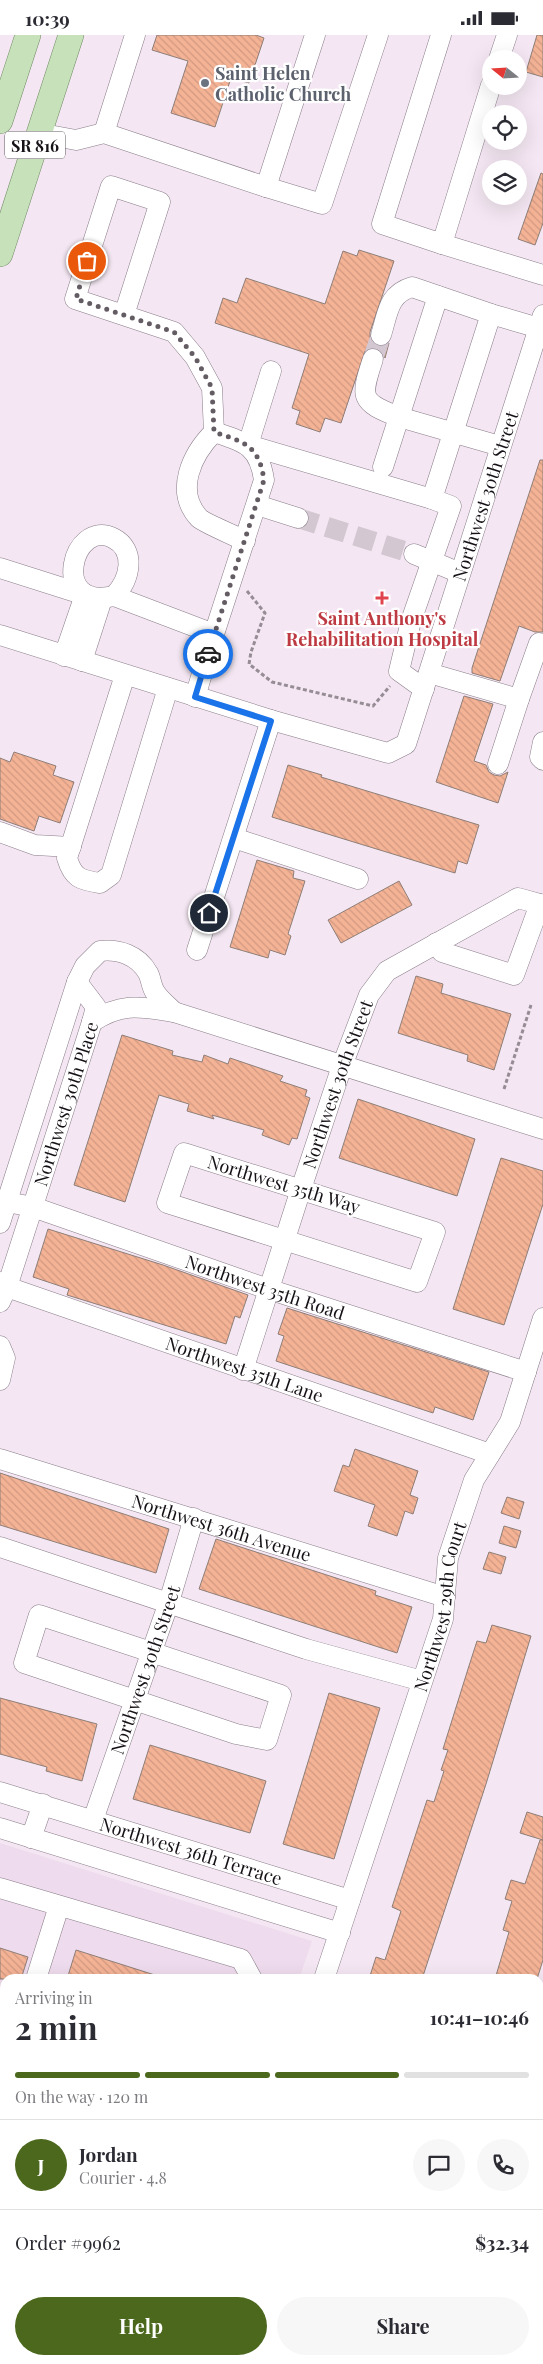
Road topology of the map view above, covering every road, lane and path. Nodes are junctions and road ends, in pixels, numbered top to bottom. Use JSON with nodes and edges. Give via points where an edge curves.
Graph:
{"nodes":[{"id":1,"x":28,"y":35,"type":"edge"},
{"id":2,"x":71,"y":35,"type":"edge"},
{"id":3,"x":135,"y":35,"type":"edge"},
{"id":4,"x":315,"y":35,"type":"edge"},
{"id":5,"x":378,"y":35,"type":"edge"},
{"id":6,"x":441,"y":35,"type":"edge"},
{"id":7,"x":507,"y":35,"type":"edge"},
{"id":8,"x":502,"y":50,"type":"edge"},
{"id":9,"x":488,"y":95,"type":"edge"},
{"id":10,"x":0,"y":121,"type":"edge"},
{"id":11,"x":38,"y":133,"type":"junction"},
{"id":12,"x":104,"y":133,"type":"junction"},
{"id":13,"x":266,"y":187,"type":"junction"},
{"id":14,"x":442,"y":244,"type":"junction"},
{"id":15,"x":0,"y":254,"type":"edge"},
{"id":16,"x":543,"y":275,"type":"edge"},
{"id":17,"x":438,"y":296,"type":"junction"},
{"id":18,"x":491,"y":314,"type":"junction"},
{"id":19,"x":124,"y":315,"type":"junction"},
{"id":20,"x":540,"y":333,"type":"edge"},
{"id":21,"x":381,"y":335,"type":"tunnel mouth"},
{"id":22,"x":374,"y":359,"type":"tunnel mouth"},
{"id":23,"x":271,"y":371,"type":"dead end"},
{"id":24,"x":399,"y":417,"type":"junction"},
{"id":25,"x":453,"y":431,"type":"junction"},
{"id":26,"x":214,"y":432,"type":"junction"},
{"id":27,"x":248,"y":445,"type":"junction"},
{"id":28,"x":500,"y":447,"type":"junction"},
{"id":29,"x":383,"y":467,"type":"dead end"},
{"id":30,"x":432,"y":499,"type":"junction"},
{"id":31,"x":257,"y":505,"type":"junction"},
{"id":32,"x":451,"y":505,"type":"junction"},
{"id":33,"x":478,"y":514,"type":"junction"},
{"id":34,"x":298,"y":518,"type":"tunnel mouth"},
{"id":35,"x":244,"y":541,"type":"junction"},
{"id":36,"x":423,"y":558,"type":"junction"},
{"id":37,"x":0,"y":568,"type":"edge"},
{"id":38,"x":460,"y":573,"type":"junction"},
{"id":39,"x":244,"y":587,"type":"dead end"},
{"id":40,"x":100,"y":597,"type":"junction"},
{"id":41,"x":214,"y":634,"type":"junction"},
{"id":42,"x":0,"y":635,"type":"edge"},
{"id":43,"x":539,"y":643,"type":"dead end"},
{"id":44,"x":73,"y":659,"type":"junction"},
{"id":45,"x":125,"y":675,"type":"junction"},
{"id":46,"x":427,"y":681,"type":"junction"},
{"id":47,"x":392,"y":683,"type":"dead end"},
{"id":48,"x":168,"y":688,"type":"junction"},
{"id":49,"x":195,"y":697,"type":"junction"},
{"id":50,"x":519,"y":699,"type":"junction"},
{"id":51,"x":271,"y":721,"type":"junction"},
{"id":52,"x":543,"y":742,"type":"edge"},
{"id":53,"x":543,"y":760,"type":"edge"},
{"id":54,"x":498,"y":764,"type":"dead end"},
{"id":55,"x":0,"y":832,"type":"edge"},
{"id":56,"x":234,"y":838,"type":"junction"},
{"id":57,"x":71,"y":847,"type":"junction"},
{"id":58,"x":358,"y":879,"type":"dead end"},
{"id":59,"x":541,"y":905,"type":"edge"},
{"id":60,"x":436,"y":943,"type":"junction"},
{"id":61,"x":197,"y":950,"type":"dead end"},
{"id":62,"x":76,"y":982,"type":"junction"},
{"id":63,"x":531,"y":1005,"type":"dead end"},
{"id":64,"x":174,"y":1012,"type":"junction"},
{"id":65,"x":92,"y":1022,"type":"junction"},
{"id":66,"x":342,"y":1065,"type":"junction"},
{"id":67,"x":504,"y":1089,"type":"dead end"},
{"id":68,"x":543,"y":1129,"type":"edge"},
{"id":69,"x":301,"y":1189,"type":"junction"},
{"id":70,"x":7,"y":1202,"type":"junction"},
{"id":71,"x":33,"y":1207,"type":"junction"},
{"id":72,"x":0,"y":1223,"type":"edge"},
{"id":73,"x":285,"y":1239,"type":"junction"},
{"id":74,"x":268,"y":1289,"type":"junction"},
{"id":75,"x":2,"y":1290,"type":"edge"},
{"id":76,"x":543,"y":1318,"type":"edge"},
{"id":77,"x":0,"y":1346,"type":"edge"},
{"id":78,"x":243,"y":1369,"type":"junction"},
{"id":79,"x":526,"y":1372,"type":"junction"},
{"id":80,"x":0,"y":1380,"type":"edge"},
{"id":81,"x":490,"y":1455,"type":"junction"},
{"id":82,"x":0,"y":1459,"type":"edge"},
{"id":83,"x":194,"y":1518,"type":"junction"},
{"id":84,"x":0,"y":1547,"type":"edge"},
{"id":85,"x":445,"y":1597,"type":"junction"},
{"id":86,"x":168,"y":1602,"type":"junction"},
{"id":87,"x":150,"y":1651,"type":"junction"},
{"id":88,"x":422,"y":1681,"type":"junction"},
{"id":89,"x":134,"y":1699,"type":"junction"},
{"id":90,"x":0,"y":1792,"type":"edge"},
{"id":91,"x":43,"y":1804,"type":"junction"},
{"id":92,"x":93,"y":1820,"type":"junction"},
{"id":93,"x":0,"y":1828,"type":"edge"},
{"id":94,"x":31,"y":1838,"type":"junction"},
{"id":95,"x":0,"y":1888,"type":"edge"},
{"id":96,"x":350,"y":1900,"type":"junction"},
{"id":97,"x":59,"y":1906,"type":"junction"},
{"id":98,"x":340,"y":1933,"type":"junction"},
{"id":99,"x":38,"y":1974,"type":"edge"},
{"id":100,"x":249,"y":1974,"type":"edge"},
{"id":101,"x":326,"y":1974,"type":"edge"}],
"edges":[{"from":1,"to":10,"type":"main road","number":"SR 816"},
{"from":2,"to":11,"type":"main road","number":"SR 816"},
{"from":3,"to":12,"type":"street"},
{"from":4,"to":13,"type":"street"},
{"from":5,"to":13,"type":"street","via":[[322,204]]},
{"from":6,"to":14,"type":"street","via":[[382,224]]},
{"from":7,"to":8,"type":"street"},
{"from":9,"to":14,"type":"street"},
{"from":11,"to":12,"type":"street","via":[[76,140]]},
{"from":11,"to":15,"type":"main road","number":"SR 816"},
{"from":12,"to":13,"type":"street"},
{"from":14,"to":16,"type":"street"},
{"from":17,"to":18,"type":"street"},
{"from":17,"to":21,"type":"street","via":[[412,287],[400,290],[392,302]]},
{"from":17,"to":24,"type":"street"},
{"from":18,"to":20,"type":"street"},
{"from":18,"to":25,"type":"street"},
{"from":19,"to":19,"type":"street","via":[[76,299],[111,187],[160,202]]},
{"from":19,"to":26,"type":"street","via":[[174,332],[195,357],[212,388]]},
{"from":20,"to":28,"type":"street","name":"Northwest 30th Street"},
{"from":22,"to":24,"type":"street","via":[[364,387],[367,399],[376,408]]},
{"from":23,"to":27,"type":"street"},
{"from":24,"to":25,"type":"street"},
{"from":24,"to":29,"type":"street"},
{"from":25,"to":28,"type":"street"},
{"from":25,"to":30,"type":"street"},
{"from":26,"to":27,"type":"street"},
{"from":26,"to":35,"type":"street","via":[[196,455],[188,474],[187,497],[200,519]]},
{"from":27,"to":30,"type":"street"},
{"from":27,"to":31,"type":"street","via":[[262,461],[264,480]]},
{"from":28,"to":33,"type":"street","name":"Northwest 30th Street"},
{"from":30,"to":32,"type":"street"},
{"from":31,"to":34,"type":"street"},
{"from":31,"to":35,"type":"street"},
{"from":32,"to":33,"type":"street"},
{"from":32,"to":36,"type":"street"},
{"from":33,"to":38,"type":"street","name":"Northwest 30th Street"},
{"from":35,"to":41,"type":"street"},
{"from":36,"to":38,"type":"street"},
{"from":36,"to":46,"type":"street","via":[[399,671]]},
{"from":37,"to":40,"type":"street"},
{"from":38,"to":46,"type":"street","name":"Northwest 30th Street"},
{"from":39,"to":47,"type":"path","via":[[265,613],[249,664],[272,682],[373,706]]},
{"from":40,"to":41,"type":"street"},
{"from":40,"to":44,"type":"street"},
{"from":41,"to":49,"type":"street"},
{"from":42,"to":44,"type":"street"},
{"from":43,"to":50,"type":"street"},
{"from":44,"to":45,"type":"street"},
{"from":45,"to":48,"type":"street"},
{"from":45,"to":57,"type":"street"},
{"from":46,"to":50,"type":"street"},
{"from":46,"to":51,"type":"street","name":"Northwest 30th Street","via":[[406,744],[388,753]]},
{"from":48,"to":49,"type":"street"},
{"from":48,"to":57,"type":"street","via":[[112,875],[100,883],[84,881],[71,872],[67,858]]},
{"from":49,"to":51,"type":"street"},
{"from":50,"to":54,"type":"street"},
{"from":51,"to":56,"type":"street"},
{"from":52,"to":53,"type":"street","via":[[540,757]]},
{"from":55,"to":57,"type":"street","via":[[35,845]]},
{"from":56,"to":58,"type":"street"},
{"from":56,"to":61,"type":"street"},
{"from":59,"to":60,"type":"street","name":"Northwest 30th Street","via":[[518,898]]},
{"from":59,"to":60,"type":"street","via":[[514,975],[442,952]]},
{"from":60,"to":66,"type":"street","name":"Northwest 30th Street","via":[[387,971],[369,995]]},
{"from":62,"to":64,"type":"street","name":"Northwest 30th Place","via":[[85,966],[100,951],[114,949],[139,961],[155,991]]},
{"from":62,"to":65,"type":"street","via":[[96,1007]]},
{"from":62,"to":70,"type":"street","name":"Northwest 30th Place"},
{"from":63,"to":67,"type":"path"},
{"from":64,"to":65,"type":"street","name":"Northwest 30th Place","via":[[135,1006],[108,1011]]},
{"from":64,"to":66,"type":"street"},
{"from":65,"to":71,"type":"street","name":"Northwest 30th Place"},
{"from":66,"to":68,"type":"street"},
{"from":66,"to":69,"type":"street","name":"Northwest 30th Street"},
{"from":69,"to":73,"type":"street","name":"Northwest 30th Street"},
{"from":69,"to":73,"type":"street","name":"Northwest 35th Way","via":[[184,1153],[167,1203]]},
{"from":69,"to":73,"type":"street","name":"Northwest 35th Way","via":[[434,1232],[417,1282]]},
{"from":70,"to":71,"type":"street","name":"Northwest 35th Road"},
{"from":70,"to":72,"type":"street","name":"Northwest 30th Place"},
{"from":71,"to":74,"type":"street","name":"Northwest 35th Road"},
{"from":71,"to":75,"type":"street","name":"Northwest 30th Place"},
{"from":73,"to":74,"type":"street","name":"Northwest 30th Street"},
{"from":74,"to":78,"type":"street","name":"Northwest 30th Street"},
{"from":74,"to":79,"type":"street","name":"Northwest 35th Road"},
{"from":75,"to":78,"type":"street","name":"Northwest 35th Lane"},
{"from":76,"to":79,"type":"street","name":"Northwest 29th Court"},
{"from":77,"to":80,"type":"street","via":[[5,1358]]},
{"from":78,"to":81,"type":"street","name":"Northwest 35th Lane"},
{"from":79,"to":81,"type":"street","name":"Northwest 29th Court","via":[[510,1422]]},
{"from":81,"to":85,"type":"street","name":"Northwest 29th Court","via":[[474,1481],[448,1558]]},
{"from":82,"to":83,"type":"street","name":"Northwest 36th Avenue"},
{"from":83,"to":85,"type":"street","name":"Northwest 36th Avenue"},
{"from":83,"to":86,"type":"street","name":"Northwest 30th Street"},
{"from":84,"to":86,"type":"street"},
{"from":85,"to":88,"type":"street","name":"Northwest 29th Court","via":[[443,1619]]},
{"from":86,"to":87,"type":"street","name":"Northwest 30th Street"},
{"from":86,"to":88,"type":"street","via":[[306,1649]]},
{"from":87,"to":89,"type":"street","name":"Northwest 30th Street"},
{"from":87,"to":89,"type":"street","via":[[39,1615],[24,1663]]},
{"from":87,"to":89,"type":"street","via":[[282,1695],[266,1740],[236,1734]]},
{"from":88,"to":96,"type":"street","name":"Northwest 29th Court"},
{"from":89,"to":92,"type":"street","name":"Northwest 30th Street"},
{"from":90,"to":91,"type":"street","name":"Northwest 36th Terrace"},
{"from":91,"to":92,"type":"street","name":"Northwest 36th Terrace"},
{"from":91,"to":94,"type":"street"},
{"from":92,"to":96,"type":"street","name":"Northwest 36th Terrace"},
{"from":93,"to":94,"type":"street","name":"Northwest 36th Terrace"},
{"from":94,"to":98,"type":"street","name":"Northwest 36th Terrace"},
{"from":95,"to":97,"type":"street"},
{"from":96,"to":98,"type":"street"},
{"from":97,"to":99,"type":"street"},
{"from":97,"to":100,"type":"street","via":[[240,1959]]},
{"from":98,"to":101,"type":"street"}]}
